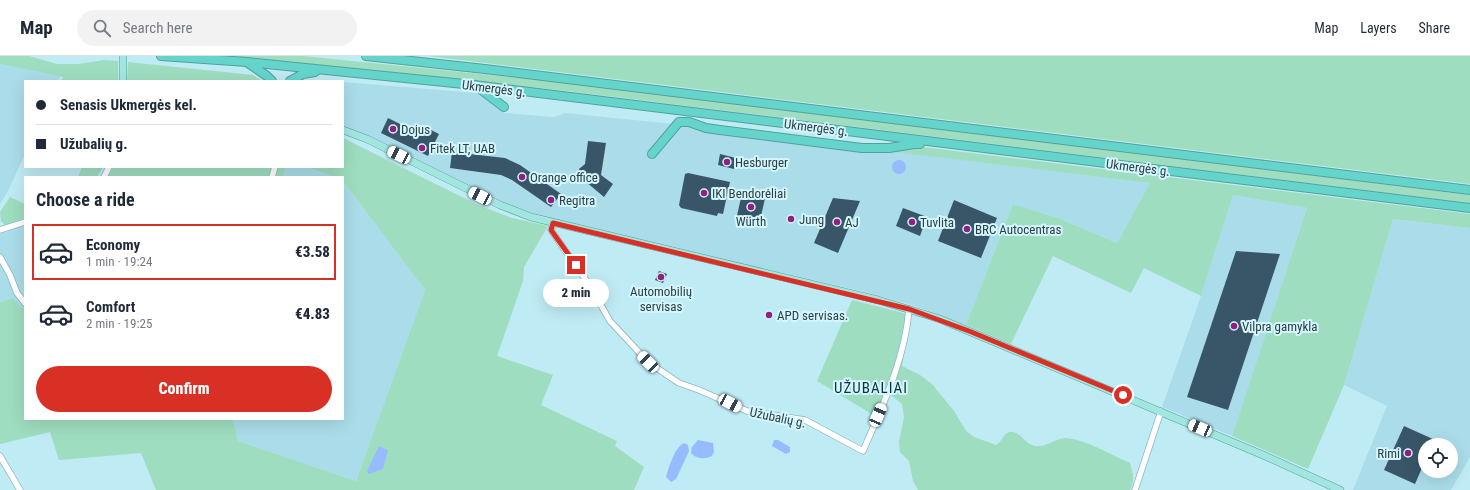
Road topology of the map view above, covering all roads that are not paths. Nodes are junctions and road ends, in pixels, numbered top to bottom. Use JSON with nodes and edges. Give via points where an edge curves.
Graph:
{"nodes":[{"id":1,"x":124,"y":56,"type":"edge"},
{"id":2,"x":161,"y":56,"type":"edge"},
{"id":3,"x":366,"y":56,"type":"edge"},
{"id":4,"x":247,"y":62,"type":"junction"},
{"id":5,"x":330,"y":70,"type":"junction"},
{"id":6,"x":123,"y":80,"type":"edge"},
{"id":7,"x":271,"y":80,"type":"edge"},
{"id":8,"x":292,"y":80,"type":"edge"},
{"id":9,"x":474,"y":85,"type":"junction"},
{"id":10,"x":504,"y":108,"type":"dead end"},
{"id":11,"x":344,"y":130,"type":"edge"},
{"id":12,"x":955,"y":144,"type":"junction"},
{"id":13,"x":652,"y":154,"type":"dead end"},
{"id":14,"x":1470,"y":190,"type":"edge"},
{"id":15,"x":1470,"y":208,"type":"edge"},
{"id":16,"x":24,"y":222,"type":"edge"},
{"id":17,"x":553,"y":223,"type":"junction"},
{"id":18,"x":0,"y":230,"type":"edge"},
{"id":19,"x":0,"y":257,"type":"edge"},
{"id":20,"x":24,"y":302,"type":"edge"},
{"id":21,"x":909,"y":309,"type":"junction"},
{"id":22,"x":1161,"y":411,"type":"junction"},
{"id":23,"x":0,"y":456,"type":"edge"},
{"id":24,"x":20,"y":490,"type":"edge"},
{"id":25,"x":1135,"y":490,"type":"edge"},
{"id":26,"x":1340,"y":490,"type":"edge"}],
"edges":[{"from":1,"to":6,"type":"main road"},
{"from":2,"to":4,"type":"highway","name":"Ukmergės g."},
{"from":3,"to":14,"type":"highway","name":"Ukmergės g."},
{"from":4,"to":5,"type":"highway","name":"Ukmergės g."},
{"from":4,"to":7,"type":"highway"},
{"from":5,"to":8,"type":"highway","via":[[302,74]]},
{"from":5,"to":9,"type":"highway","name":"Ukmergės g."},
{"from":9,"to":10,"type":"highway"},
{"from":9,"to":12,"type":"highway","name":"Ukmergės g."},
{"from":11,"to":17,"type":"main road","via":[[367,139],[500,205]]},
{"from":12,"to":13,"type":"highway","via":[[941,147],[914,144],[889,148],[862,148],[720,130],[679,122]]},
{"from":12,"to":15,"type":"highway","name":"Ukmergės g."},
{"from":16,"to":18,"type":"street"},
{"from":17,"to":21,"type":"main road"},
{"from":17,"to":21,"type":"street","name":"Užubalių g.","via":[[551,230],[590,286],[610,321],[652,365],[679,383],[739,408],[805,420],[863,451],[894,379]]},
{"from":19,"to":20,"type":"street","via":[[17,294]]},
{"from":21,"to":22,"type":"main road","via":[[969,331]]},
{"from":22,"to":25,"type":"street"},
{"from":22,"to":26,"type":"main road","via":[[1300,470]]},
{"from":23,"to":24,"type":"street"}]}
